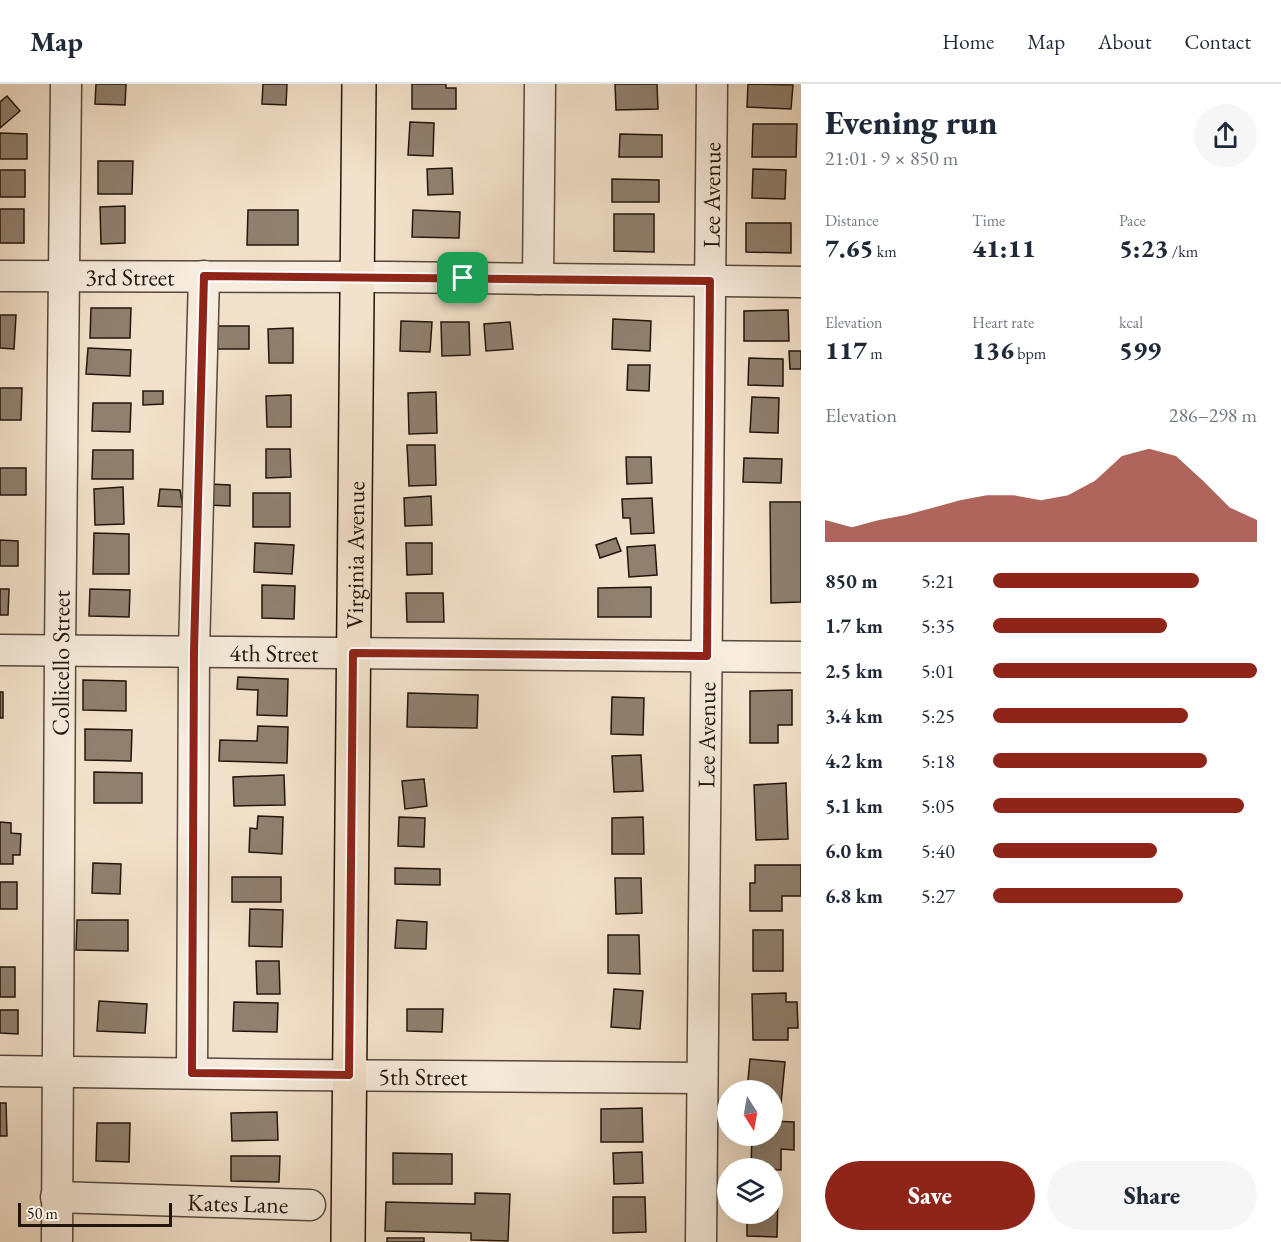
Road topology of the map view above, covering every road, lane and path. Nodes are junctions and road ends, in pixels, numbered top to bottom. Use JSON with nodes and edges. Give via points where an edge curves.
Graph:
{"nodes":[{"id":1,"x":66,"y":84,"type":"edge"},
{"id":2,"x":359,"y":84,"type":"edge"},
{"id":3,"x":540,"y":84,"type":"edge"},
{"id":4,"x":712,"y":84,"type":"edge"},
{"id":5,"x":0,"y":276,"type":"edge"},
{"id":6,"x":64,"y":276,"type":"junction"},
{"id":7,"x":204,"y":276,"type":"junction"},
{"id":8,"x":357,"y":277,"type":"junction"},
{"id":9,"x":538,"y":279,"type":"junction"},
{"id":10,"x":710,"y":281,"type":"junction"},
{"id":11,"x":801,"y":282,"type":"edge"},
{"id":12,"x":0,"y":650,"type":"edge"},
{"id":13,"x":60,"y":650,"type":"junction"},
{"id":14,"x":194,"y":651,"type":"junction"},
{"id":15,"x":353,"y":653,"type":"junction"},
{"id":16,"x":707,"y":656,"type":"junction"},
{"id":17,"x":801,"y":657,"type":"edge"},
{"id":18,"x":0,"y":1071,"type":"edge"},
{"id":19,"x":57,"y":1072,"type":"junction"},
{"id":20,"x":192,"y":1073,"type":"junction"},
{"id":21,"x":349,"y":1075,"type":"junction"},
{"id":22,"x":702,"y":1078,"type":"junction"},
{"id":23,"x":56,"y":1197,"type":"junction"},
{"id":24,"x":310,"y":1205,"type":"dead end"},
{"id":25,"x":57,"y":1242,"type":"edge"},
{"id":26,"x":348,"y":1242,"type":"edge"},
{"id":27,"x":701,"y":1242,"type":"edge"}],
"edges":[{"from":1,"to":6,"type":"street","name":"Collicello Street"},
{"from":2,"to":8,"type":"main road","name":"Virginia Avenue"},
{"from":3,"to":9,"type":"street"},
{"from":4,"to":10,"type":"street","name":"Lee Avenue"},
{"from":5,"to":6,"type":"street","name":"3rd Street"},
{"from":6,"to":7,"type":"street","name":"3rd Street"},
{"from":6,"to":13,"type":"street","name":"Collicello Street"},
{"from":7,"to":8,"type":"street","name":"3rd Street"},
{"from":7,"to":14,"type":"street"},
{"from":8,"to":9,"type":"street","name":"3rd Street"},
{"from":8,"to":15,"type":"main road","name":"Virginia Avenue"},
{"from":9,"to":10,"type":"street","name":"3rd Street"},
{"from":10,"to":11,"type":"street","name":"3rd Street"},
{"from":10,"to":16,"type":"street","name":"Lee Avenue"},
{"from":12,"to":13,"type":"street","name":"4th Street"},
{"from":13,"to":14,"type":"street","name":"4th Street"},
{"from":13,"to":19,"type":"street","name":"Collicello Street"},
{"from":14,"to":15,"type":"street","name":"4th Street"},
{"from":14,"to":20,"type":"street"},
{"from":15,"to":16,"type":"street","name":"4th Street"},
{"from":15,"to":21,"type":"main road","name":"Virginia Avenue"},
{"from":16,"to":17,"type":"street","name":"4th Street"},
{"from":16,"to":22,"type":"street","name":"Lee Avenue"},
{"from":18,"to":19,"type":"street","name":"5th Street"},
{"from":19,"to":20,"type":"street","name":"5th Street"},
{"from":19,"to":23,"type":"street","name":"Collicello Street"},
{"from":20,"to":21,"type":"street","name":"5th Street"},
{"from":21,"to":22,"type":"street","name":"5th Street"},
{"from":21,"to":26,"type":"main road","name":"Virginia Avenue"},
{"from":22,"to":27,"type":"street","name":"Lee Avenue"},
{"from":23,"to":24,"type":"street","name":"Kates Lane"},
{"from":23,"to":25,"type":"street","name":"Collicello Street"}]}
